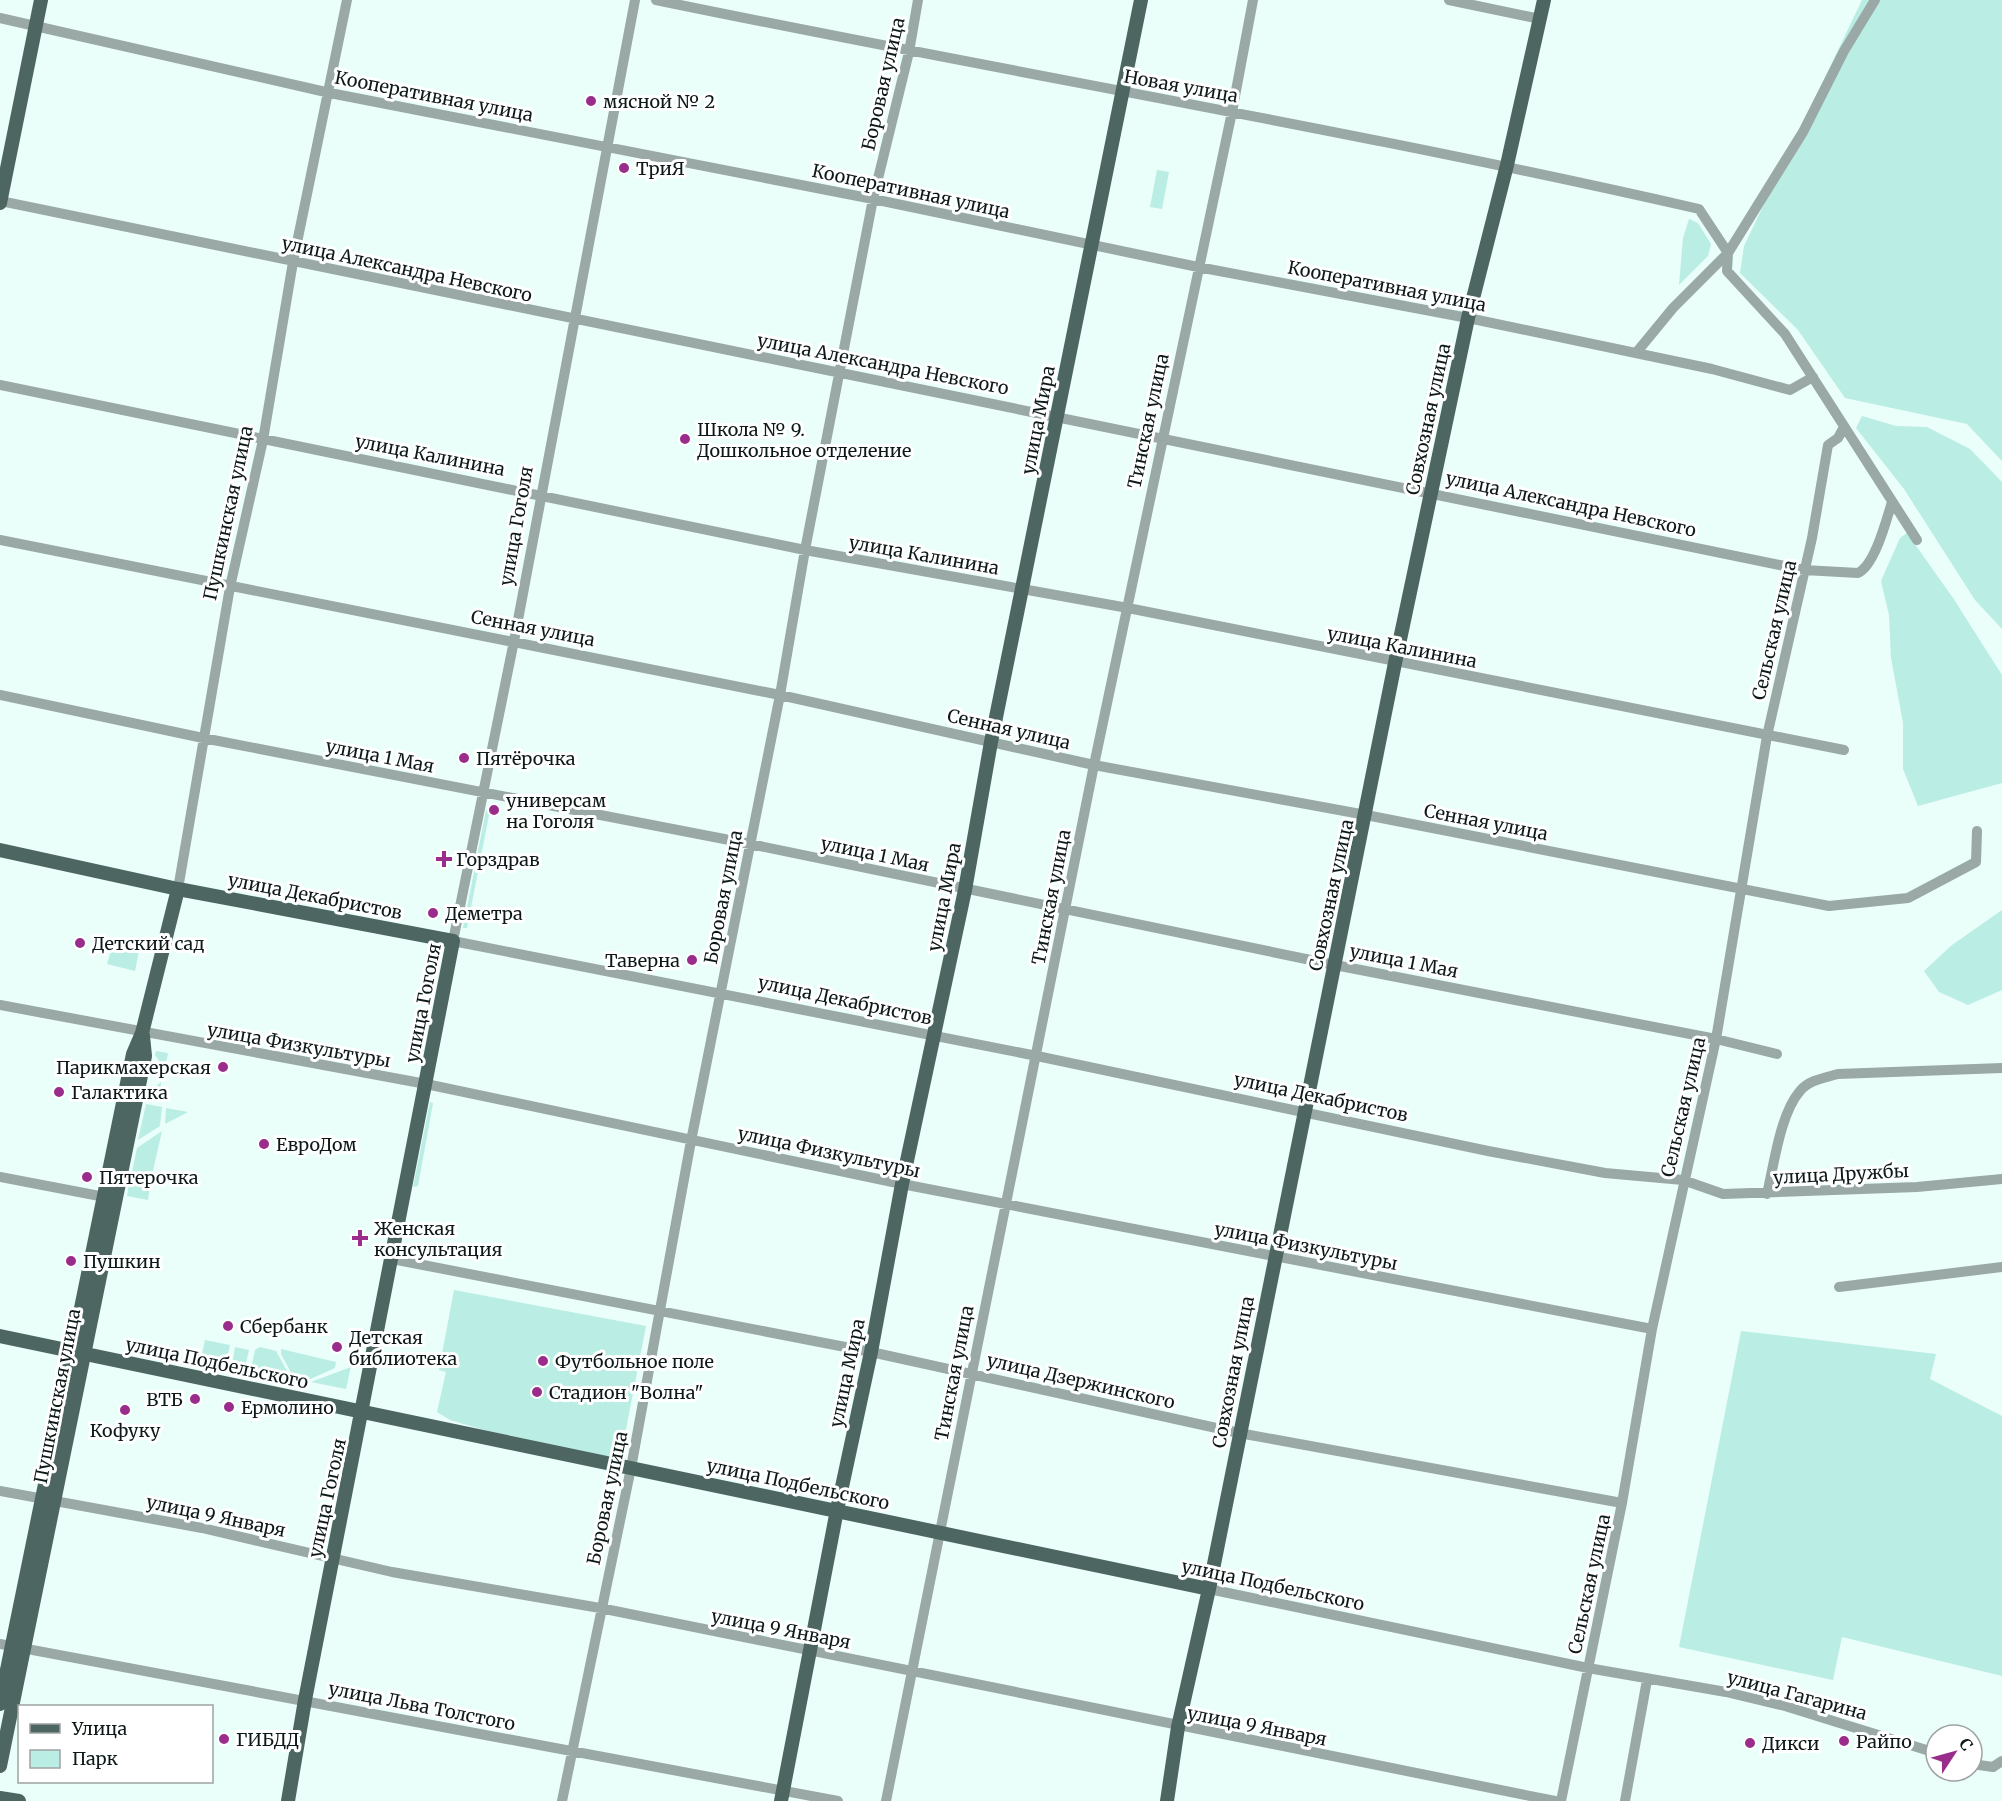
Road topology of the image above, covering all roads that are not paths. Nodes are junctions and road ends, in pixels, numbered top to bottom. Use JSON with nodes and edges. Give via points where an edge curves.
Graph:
{"nodes":[{"id":1,"x":41,"y":0,"type":"edge"},
{"id":2,"x":347,"y":0,"type":"edge"},
{"id":3,"x":635,"y":0,"type":"edge"},
{"id":4,"x":656,"y":0,"type":"edge"},
{"id":5,"x":918,"y":0,"type":"edge"},
{"id":6,"x":1141,"y":0,"type":"edge"},
{"id":7,"x":1253,"y":0,"type":"edge"},
{"id":8,"x":1449,"y":0,"type":"edge"},
{"id":9,"x":1544,"y":0,"type":"edge"},
{"id":10,"x":1875,"y":0,"type":"edge"},
{"id":11,"x":0,"y":18,"type":"edge"},
{"id":12,"x":1540,"y":19,"type":"junction"},
{"id":13,"x":36,"y":26,"type":"junction"},
{"id":14,"x":909,"y":52,"type":"junction"},
{"id":15,"x":1121,"y":92,"type":"junction"},
{"id":16,"x":330,"y":93,"type":"junction"},
{"id":17,"x":1232,"y":112,"type":"junction"},
{"id":18,"x":606,"y":146,"type":"junction"},
{"id":19,"x":1507,"y":165,"type":"junction"},
{"id":20,"x":873,"y":199,"type":"junction"},
{"id":21,"x":0,"y":202,"type":"edge"},
{"id":22,"x":1090,"y":246,"type":"junction"},
{"id":23,"x":1728,"y":253,"type":"junction"},
{"id":24,"x":293,"y":262,"type":"junction"},
{"id":25,"x":1198,"y":267,"type":"junction"},
{"id":26,"x":1713,"y":268,"type":"junction"},
{"id":27,"x":1727,"y":271,"type":"junction"},
{"id":28,"x":1468,"y":318,"type":"junction"},
{"id":29,"x":574,"y":320,"type":"junction"},
{"id":30,"x":1636,"y":353,"type":"junction"},
{"id":31,"x":840,"y":372,"type":"junction"},
{"id":32,"x":1813,"y":377,"type":"junction"},
{"id":33,"x":0,"y":384,"type":"edge"},
{"id":34,"x":1058,"y":416,"type":"junction"},
{"id":35,"x":1844,"y":426,"type":"junction"},
{"id":36,"x":1161,"y":436,"type":"junction"},
{"id":37,"x":263,"y":440,"type":"junction"},
{"id":38,"x":1432,"y":492,"type":"junction"},
{"id":39,"x":540,"y":494,"type":"junction"},
{"id":40,"x":1892,"y":502,"type":"junction"},
{"id":41,"x":0,"y":540,"type":"edge"},
{"id":42,"x":1917,"y":540,"type":"dead end"},
{"id":43,"x":805,"y":549,"type":"junction"},
{"id":44,"x":1804,"y":570,"type":"junction"},
{"id":45,"x":230,"y":587,"type":"junction"},
{"id":46,"x":1022,"y":590,"type":"junction"},
{"id":47,"x":1128,"y":608,"type":"junction"},
{"id":48,"x":514,"y":641,"type":"junction"},
{"id":49,"x":1395,"y":663,"type":"junction"},
{"id":50,"x":0,"y":695,"type":"edge"},
{"id":51,"x":780,"y":695,"type":"junction"},
{"id":52,"x":1767,"y":736,"type":"junction"},
{"id":53,"x":203,"y":738,"type":"junction"},
{"id":54,"x":991,"y":742,"type":"junction"},
{"id":55,"x":1844,"y":750,"type":"dead end"},
{"id":56,"x":1094,"y":765,"type":"junction"},
{"id":57,"x":482,"y":793,"type":"junction"},
{"id":58,"x":1366,"y":815,"type":"junction"},
{"id":59,"x":1977,"y":831,"type":"dead end"},
{"id":60,"x":750,"y":844,"type":"junction"},
{"id":61,"x":0,"y":850,"type":"edge"},
{"id":62,"x":178,"y":889,"type":"junction"},
{"id":63,"x":965,"y":890,"type":"junction"},
{"id":64,"x":1742,"y":890,"type":"junction"},
{"id":65,"x":1064,"y":910,"type":"junction"},
{"id":66,"x":453,"y":941,"type":"junction"},
{"id":67,"x":1335,"y":965,"type":"junction"},
{"id":68,"x":722,"y":993,"type":"junction"},
{"id":69,"x":0,"y":1005,"type":"edge"},
{"id":70,"x":142,"y":1033,"type":"junction"},
{"id":71,"x":934,"y":1036,"type":"junction"},
{"id":72,"x":1716,"y":1039,"type":"junction"},
{"id":73,"x":1777,"y":1054,"type":"dead end"},
{"id":74,"x":1037,"y":1056,"type":"junction"},
{"id":75,"x":2002,"y":1068,"type":"edge"},
{"id":76,"x":426,"y":1084,"type":"junction"},
{"id":77,"x":1303,"y":1110,"type":"junction"},
{"id":78,"x":691,"y":1141,"type":"junction"},
{"id":79,"x":0,"y":1177,"type":"edge"},
{"id":80,"x":2002,"y":1179,"type":"edge"},
{"id":81,"x":1683,"y":1180,"type":"junction"},
{"id":82,"x":902,"y":1184,"type":"junction"},
{"id":83,"x":1767,"y":1194,"type":"junction"},
{"id":84,"x":110,"y":1198,"type":"junction"},
{"id":85,"x":1005,"y":1204,"type":"junction"},
{"id":86,"x":1274,"y":1256,"type":"junction"},
{"id":87,"x":392,"y":1259,"type":"junction"},
{"id":88,"x":2002,"y":1267,"type":"edge"},
{"id":89,"x":1839,"y":1287,"type":"dead end"},
{"id":90,"x":660,"y":1311,"type":"junction"},
{"id":91,"x":1652,"y":1329,"type":"junction"},
{"id":92,"x":0,"y":1336,"type":"edge"},
{"id":93,"x":78,"y":1352,"type":"junction"},
{"id":94,"x":871,"y":1352,"type":"junction"},
{"id":95,"x":971,"y":1373,"type":"junction"},
{"id":96,"x":363,"y":1411,"type":"junction"},
{"id":97,"x":1239,"y":1433,"type":"junction"},
{"id":98,"x":631,"y":1468,"type":"junction"},
{"id":99,"x":0,"y":1491,"type":"edge"},
{"id":100,"x":48,"y":1501,"type":"junction"},
{"id":101,"x":1622,"y":1503,"type":"junction"},
{"id":102,"x":837,"y":1510,"type":"junction"},
{"id":103,"x":939,"y":1533,"type":"junction"},
{"id":104,"x":332,"y":1557,"type":"junction"},
{"id":105,"x":1209,"y":1590,"type":"junction"},
{"id":106,"x":600,"y":1608,"type":"junction"},
{"id":107,"x":12,"y":1647,"type":"edge"},
{"id":108,"x":811,"y":1652,"type":"junction"},
{"id":109,"x":1588,"y":1668,"type":"junction"},
{"id":110,"x":913,"y":1671,"type":"junction"},
{"id":111,"x":1647,"y":1680,"type":"junction"},
{"id":112,"x":304,"y":1700,"type":"junction"},
{"id":113,"x":0,"y":1704,"type":"edge"},
{"id":114,"x":1178,"y":1727,"type":"junction"},
{"id":115,"x":1924,"y":1749,"type":"edge"},
{"id":116,"x":572,"y":1752,"type":"junction"},
{"id":117,"x":2002,"y":1761,"type":"edge"},
{"id":118,"x":0,"y":1766,"type":"edge"},
{"id":119,"x":1984,"y":1766,"type":"edge"},
{"id":120,"x":782,"y":1795,"type":"edge"},
{"id":121,"x":0,"y":1798,"type":"edge"},
{"id":122,"x":19,"y":1801,"type":"edge"},
{"id":123,"x":288,"y":1801,"type":"edge"},
{"id":124,"x":562,"y":1801,"type":"edge"},
{"id":125,"x":838,"y":1801,"type":"edge"},
{"id":126,"x":886,"y":1801,"type":"edge"},
{"id":127,"x":1167,"y":1801,"type":"edge"},
{"id":128,"x":1555,"y":1801,"type":"edge"},
{"id":129,"x":1561,"y":1801,"type":"edge"},
{"id":130,"x":1625,"y":1801,"type":"edge"}],
"edges":[{"from":1,"to":13,"type":"main road"},
{"from":2,"to":16,"type":"street","name":"Пушкинская улица"},
{"from":3,"to":18,"type":"street","name":"улица Гоголя"},
{"from":4,"to":14,"type":"street","name":"Новая улица"},
{"from":5,"to":14,"type":"street","name":"Боровая улица"},
{"from":6,"to":15,"type":"main road","name":"улица Мира"},
{"from":7,"to":17,"type":"street","name":"Тинская улица"},
{"from":8,"to":12,"type":"street"},
{"from":9,"to":12,"type":"main road","name":"Совхозная улица"},
{"from":10,"to":23,"type":"street","via":[[1803,132]]},
{"from":11,"to":13,"type":"street","name":"Кооперативная улица"},
{"from":12,"to":19,"type":"main road","name":"Совхозная улица"},
{"from":13,"to":16,"type":"street","name":"Кооперативная улица"},
{"from":13,"to":21,"type":"main road"},
{"from":14,"to":15,"type":"street","name":"Новая улица"},
{"from":14,"to":20,"type":"street","name":"Боровая улица"},
{"from":15,"to":17,"type":"street","name":"Новая улица"},
{"from":15,"to":22,"type":"main road","name":"улица Мира"},
{"from":16,"to":18,"type":"street","name":"Кооперативная улица"},
{"from":16,"to":24,"type":"street","name":"Пушкинская улица"},
{"from":17,"to":19,"type":"street","name":"Новая улица"},
{"from":17,"to":25,"type":"street","name":"Тинская улица"},
{"from":18,"to":20,"type":"street","name":"Кооперативная улица"},
{"from":18,"to":29,"type":"street","name":"улица Гоголя"},
{"from":19,"to":23,"type":"street","name":"Новая улица","via":[[1699,209]]},
{"from":19,"to":28,"type":"main road","name":"Совхозная улица"},
{"from":20,"to":22,"type":"street","name":"Кооперативная улица"},
{"from":20,"to":31,"type":"street","name":"Боровая улица"},
{"from":21,"to":24,"type":"street","name":"улица Александра Невского"},
{"from":22,"to":25,"type":"street","name":"Кооперативная улица"},
{"from":22,"to":34,"type":"main road","name":"улица Мира"},
{"from":23,"to":26,"type":"street"},
{"from":23,"to":27,"type":"street"},
{"from":24,"to":29,"type":"street","name":"улица Александра Невского"},
{"from":24,"to":37,"type":"street","name":"Пушкинская улица"},
{"from":25,"to":28,"type":"street","name":"Кооперативная улица"},
{"from":25,"to":36,"type":"street","name":"Тинская улица"},
{"from":26,"to":27,"type":"street"},
{"from":26,"to":30,"type":"street"},
{"from":27,"to":32,"type":"street","via":[[1785,334]]},
{"from":28,"to":30,"type":"street","name":"Кооперативная улица"},
{"from":28,"to":38,"type":"main road","name":"Совхозная улица"},
{"from":29,"to":31,"type":"street","name":"улица Александра Невского"},
{"from":29,"to":39,"type":"street","name":"улица Гоголя"},
{"from":30,"to":32,"type":"street","name":"Кооперативная улица","via":[[1790,390]]},
{"from":31,"to":34,"type":"street","name":"улица Александра Невского"},
{"from":31,"to":43,"type":"street","name":"Боровая улица"},
{"from":32,"to":35,"type":"street"},
{"from":33,"to":37,"type":"street","name":"улица Калинина"},
{"from":34,"to":36,"type":"street","name":"улица Александра Невского"},
{"from":34,"to":46,"type":"main road","name":"улица Мира"},
{"from":35,"to":40,"type":"street"},
{"from":35,"to":44,"type":"street","name":"Сельская улица","via":[[1838,438],[1828,445]]},
{"from":36,"to":38,"type":"street","name":"улица Александра Невского"},
{"from":36,"to":47,"type":"street","name":"Тинская улица"},
{"from":37,"to":39,"type":"street","name":"улица Калинина"},
{"from":37,"to":45,"type":"street","name":"Пушкинская улица"},
{"from":38,"to":44,"type":"street","name":"улица Александра Невского"},
{"from":38,"to":49,"type":"main road","name":"Совхозная улица"},
{"from":39,"to":43,"type":"street","name":"улица Калинина"},
{"from":39,"to":48,"type":"street","name":"улица Гоголя"},
{"from":40,"to":42,"type":"street"},
{"from":40,"to":44,"type":"street","name":"улица Александра Невского","via":[[1871,561],[1864,570]]},
{"from":41,"to":45,"type":"street","name":"Сенная улица"},
{"from":43,"to":46,"type":"street","name":"улица Калинина"},
{"from":43,"to":51,"type":"street","name":"Боровая улица"},
{"from":44,"to":52,"type":"street","name":"Сельская улица"},
{"from":45,"to":48,"type":"street","name":"Сенная улица"},
{"from":45,"to":53,"type":"street","name":"Пушкинская улица"},
{"from":46,"to":47,"type":"street","name":"улица Калинина"},
{"from":46,"to":54,"type":"main road","name":"улица Мира"},
{"from":47,"to":49,"type":"street","name":"улица Калинина"},
{"from":47,"to":56,"type":"street","name":"Тинская улица"},
{"from":48,"to":51,"type":"street","name":"Сенная улица"},
{"from":48,"to":57,"type":"street","name":"улица Гоголя"},
{"from":49,"to":52,"type":"street","name":"улица Калинина"},
{"from":49,"to":58,"type":"main road","name":"Совхозная улица"},
{"from":50,"to":53,"type":"street","name":"улица 1 Мая"},
{"from":51,"to":54,"type":"street","name":"Сенная улица"},
{"from":51,"to":60,"type":"street","name":"Боровая улица"},
{"from":52,"to":55,"type":"street","name":"улица Калинина"},
{"from":52,"to":64,"type":"street","name":"Сельская улица"},
{"from":53,"to":57,"type":"street","name":"улица 1 Мая"},
{"from":53,"to":62,"type":"street","name":"Пушкинская улица"},
{"from":54,"to":56,"type":"street","name":"Сенная улица"},
{"from":54,"to":63,"type":"main road","name":"улица Мира"},
{"from":56,"to":58,"type":"street","name":"Сенная улица"},
{"from":56,"to":65,"type":"street","name":"Тинская улица"},
{"from":57,"to":60,"type":"street","name":"улица 1 Мая"},
{"from":57,"to":66,"type":"street","name":"улица Гоголя"},
{"from":58,"to":64,"type":"street","name":"Сенная улица"},
{"from":58,"to":67,"type":"main road","name":"Совхозная улица"},
{"from":59,"to":64,"type":"street","name":"Сенная улица","via":[[1976,862],[1908,898],[1829,906]]},
{"from":60,"to":63,"type":"street","name":"улица 1 Мая"},
{"from":60,"to":68,"type":"street","name":"Боровая улица"},
{"from":61,"to":62,"type":"main road","name":"улица Декабристов"},
{"from":62,"to":66,"type":"main road","name":"улица Декабристов"},
{"from":62,"to":70,"type":"main road","name":"Пушкинская улица"},
{"from":63,"to":65,"type":"street","name":"улица 1 Мая"},
{"from":63,"to":71,"type":"main road","name":"улица Мира"},
{"from":64,"to":72,"type":"street","name":"Сельская улица"},
{"from":65,"to":67,"type":"street","name":"улица 1 Мая"},
{"from":65,"to":74,"type":"street","name":"Тинская улица"},
{"from":66,"to":68,"type":"street","name":"улица Декабристов"},
{"from":66,"to":76,"type":"main road","name":"улица Гоголя"},
{"from":67,"to":72,"type":"street","name":"улица 1 Мая"},
{"from":67,"to":77,"type":"main road","name":"Совхозная улица"},
{"from":68,"to":71,"type":"street","name":"улица Декабристов"},
{"from":68,"to":78,"type":"street","name":"Боровая улица"},
{"from":69,"to":70,"type":"street","name":"улица Физкультуры"},
{"from":70,"to":76,"type":"street","name":"улица Физкультуры"},
{"from":70,"to":84,"type":"main road","name":"Пушкинская улица","via":[[145,1056]]},
{"from":71,"to":74,"type":"street","name":"улица Декабристов"},
{"from":71,"to":82,"type":"main road","name":"улица Мира"},
{"from":72,"to":73,"type":"street","name":"улица 1 Мая"},
{"from":72,"to":81,"type":"street","name":"Сельская улица"},
{"from":74,"to":77,"type":"street","name":"улица Декабристов"},
{"from":74,"to":85,"type":"street","name":"Тинская улица"},
{"from":75,"to":83,"type":"street","via":[[1838,1074],[1816,1080],[1801,1090],[1791,1104]]},
{"from":76,"to":78,"type":"street","name":"улица Физкультуры"},
{"from":76,"to":87,"type":"main road","name":"улица Гоголя"},
{"from":77,"to":81,"type":"street","name":"улица Декабристов","via":[[1605,1173]]},
{"from":77,"to":86,"type":"main road","name":"Совхозная улица"},
{"from":78,"to":82,"type":"street","name":"улица Физкультуры"},
{"from":78,"to":90,"type":"street","name":"Боровая улица"},
{"from":79,"to":84,"type":"street"},
{"from":80,"to":83,"type":"street","name":"улица Дружбы"},
{"from":81,"to":83,"type":"street","name":"улица Дружбы","via":[[1723,1194]]},
{"from":81,"to":91,"type":"street","name":"Сельская улица"},
{"from":82,"to":85,"type":"street","name":"улица Физкультуры"},
{"from":82,"to":94,"type":"main road","name":"улица Мира"},
{"from":84,"to":93,"type":"main road","name":"Пушкинская улица"},
{"from":85,"to":86,"type":"street","name":"улица Физкультуры"},
{"from":85,"to":95,"type":"street","name":"Тинская улица"},
{"from":86,"to":91,"type":"street","name":"улица Физкультуры"},
{"from":86,"to":97,"type":"main road","name":"Совхозная улица"},
{"from":87,"to":90,"type":"street","name":"улица Дзержинского"},
{"from":87,"to":96,"type":"main road","name":"улица Гоголя"},
{"from":88,"to":89,"type":"street"},
{"from":90,"to":94,"type":"street","name":"улица Дзержинского"},
{"from":90,"to":98,"type":"street","name":"Боровая улица"},
{"from":91,"to":101,"type":"street","name":"Сельская улица"},
{"from":92,"to":93,"type":"main road","name":"улица Подбельского"},
{"from":93,"to":96,"type":"main road","name":"улица Подбельского"},
{"from":93,"to":100,"type":"main road","name":"Пушкинская улица"},
{"from":94,"to":95,"type":"street","name":"улица Дзержинского"},
{"from":94,"to":102,"type":"main road","name":"улица Мира"},
{"from":95,"to":97,"type":"street","name":"улица Дзержинского"},
{"from":95,"to":103,"type":"street","name":"Тинская улица"},
{"from":96,"to":98,"type":"main road","name":"улица Подбельского"},
{"from":96,"to":104,"type":"main road","name":"улица Гоголя"},
{"from":97,"to":101,"type":"street","name":"улица Дзержинского"},
{"from":97,"to":105,"type":"main road","name":"Совхозная улица"},
{"from":98,"to":102,"type":"main road","name":"улица Подбельского"},
{"from":98,"to":106,"type":"street","name":"Боровая улица"},
{"from":99,"to":100,"type":"street","name":"улица 9 Января"},
{"from":100,"to":104,"type":"street","name":"улица 9 Января","via":[[202,1528]]},
{"from":100,"to":107,"type":"main road","name":"Пушкинская улица"},
{"from":101,"to":109,"type":"street","name":"Сельская улица"},
{"from":102,"to":103,"type":"main road","name":"улица Подбельского"},
{"from":102,"to":108,"type":"main road","name":"улица Мира"},
{"from":103,"to":105,"type":"main road","name":"улица Подбельского"},
{"from":103,"to":110,"type":"street","name":"Тинская улица"},
{"from":104,"to":106,"type":"street","name":"улица 9 Января","via":[[392,1572]]},
{"from":104,"to":112,"type":"main road","name":"улица Гоголя"},
{"from":105,"to":109,"type":"street","name":"улица Подбельского"},
{"from":105,"to":114,"type":"main road","name":"Совхозная улица"},
{"from":106,"to":108,"type":"street","name":"улица 9 Января"},
{"from":106,"to":116,"type":"street","name":"Боровая улица"},
{"from":107,"to":112,"type":"street","name":"улица Льва Толстого"},
{"from":107,"to":113,"type":"main road","name":"Пушкинская улица"},
{"from":107,"to":118,"type":"main road","name":"Пушкинская улица"},
{"from":108,"to":110,"type":"street","name":"улица 9 Января"},
{"from":108,"to":120,"type":"main road","name":"улица Мира"},
{"from":109,"to":111,"type":"street","name":"улица Гагарина"},
{"from":109,"to":129,"type":"street","name":"Сельская улица"},
{"from":110,"to":114,"type":"street","name":"улица 9 Января"},
{"from":110,"to":126,"type":"street","name":"Тинская улица"},
{"from":111,"to":115,"type":"street","name":"улица Гагарина","via":[[1785,1706]]},
{"from":111,"to":130,"type":"street"},
{"from":112,"to":116,"type":"street","name":"улица Льва Толстого"},
{"from":112,"to":123,"type":"main road","name":"улица Гоголя"},
{"from":114,"to":127,"type":"main road","name":"Совхозная улица"},
{"from":114,"to":128,"type":"street","name":"улица 9 Января"},
{"from":116,"to":120,"type":"street","name":"улица Льва Толстого"},
{"from":116,"to":124,"type":"street","name":"Боровая улица"},
{"from":117,"to":119,"type":"street","via":[[1993,1767]]},
{"from":120,"to":125,"type":"street","name":"улица Льва Толстого"},
{"from":121,"to":122,"type":"main road"}]}
